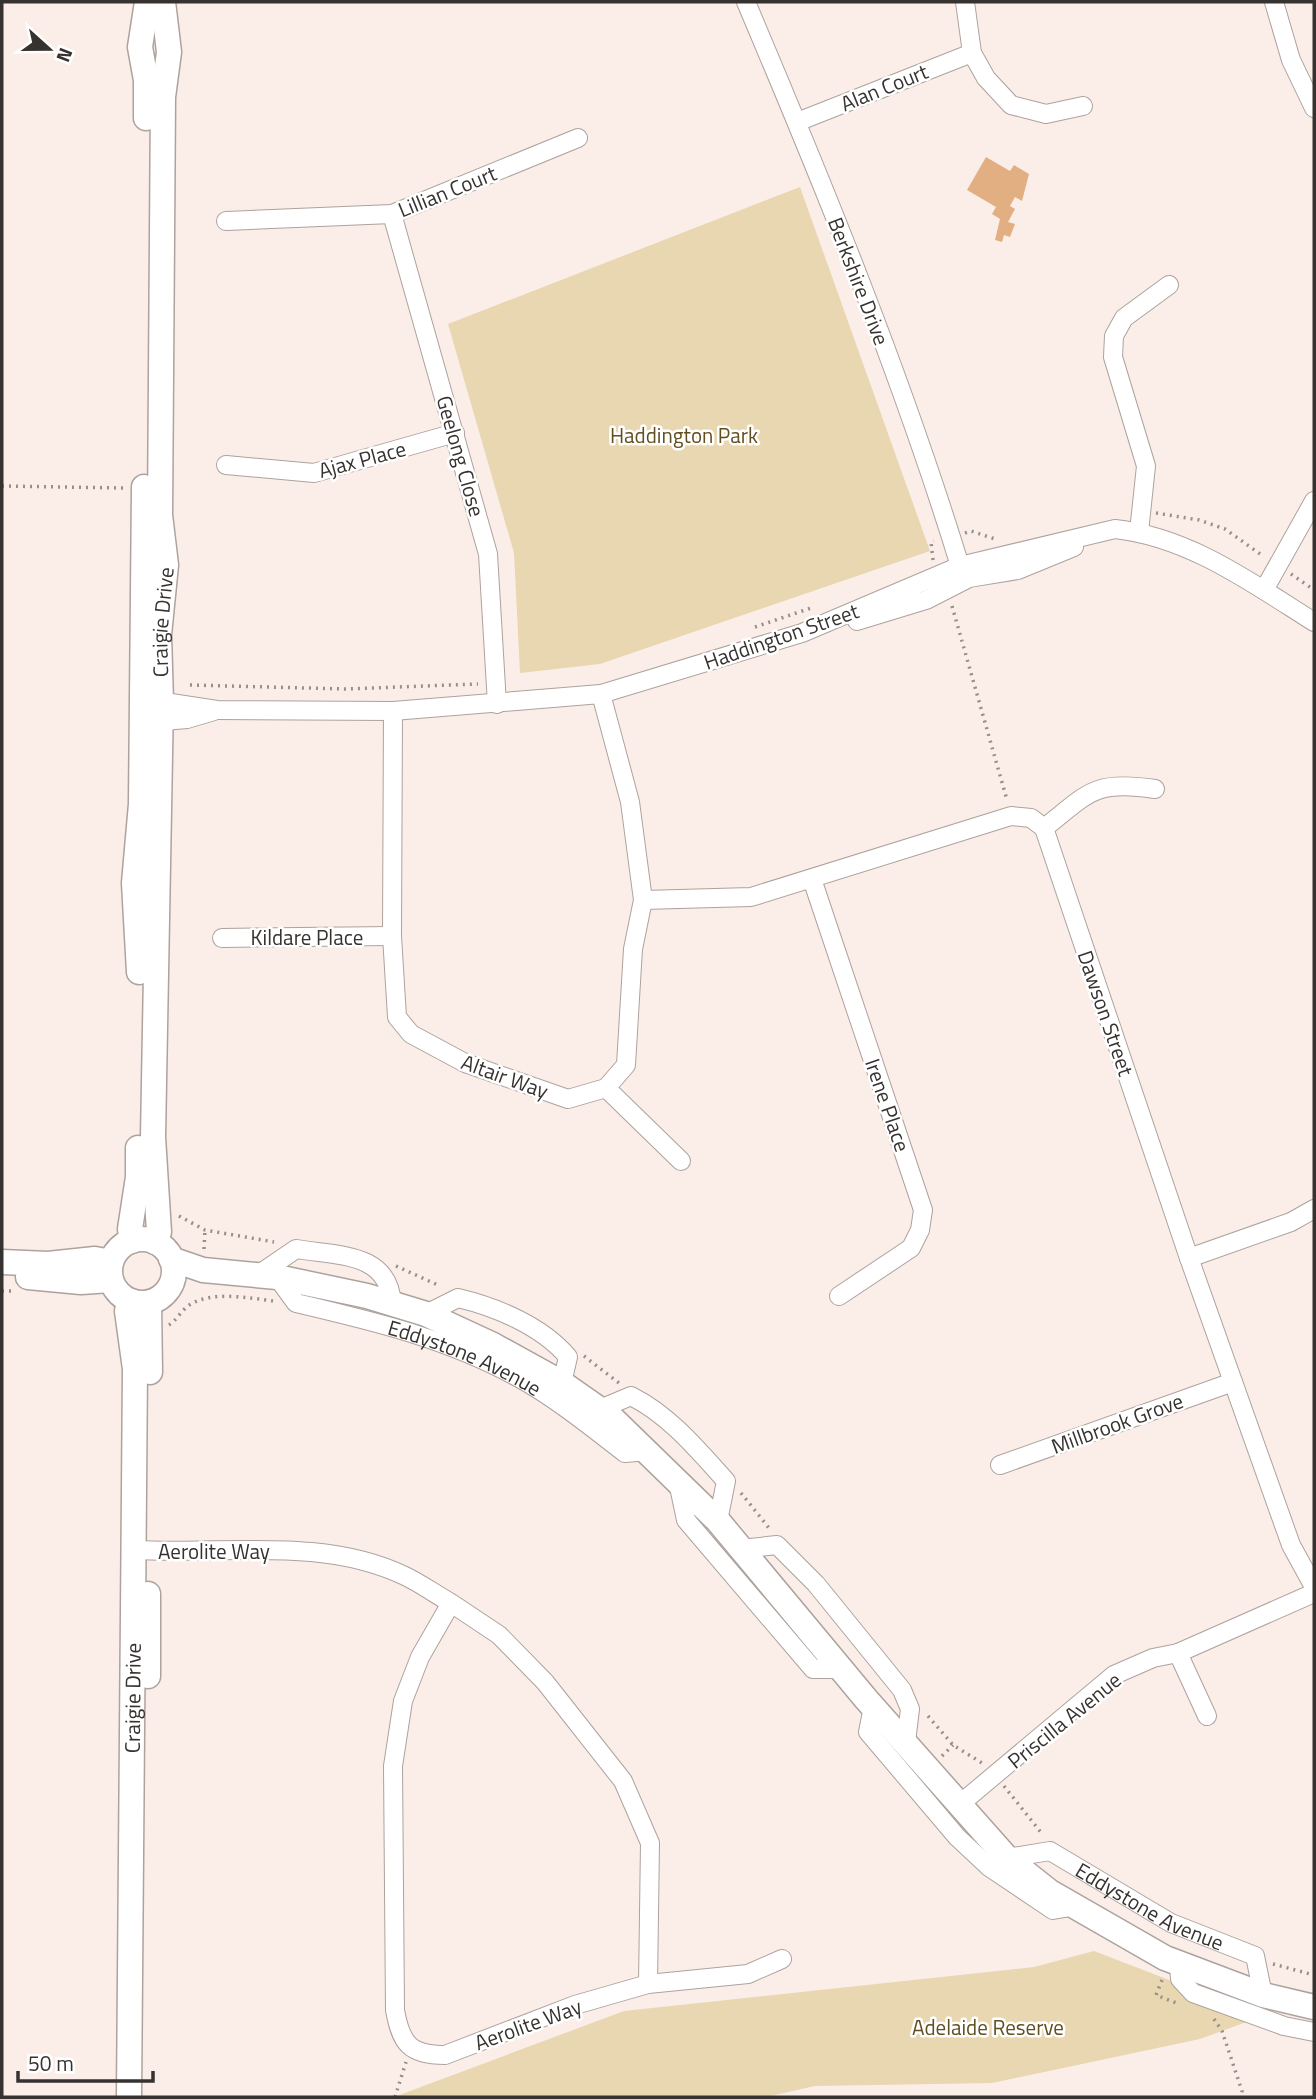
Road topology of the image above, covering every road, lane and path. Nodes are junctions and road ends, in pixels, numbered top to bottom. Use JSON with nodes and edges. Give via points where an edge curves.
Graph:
{"nodes":[{"id":1,"x":147,"y":2,"type":"edge"},
{"id":2,"x":163,"y":2,"type":"edge"},
{"id":3,"x":746,"y":2,"type":"edge"},
{"id":4,"x":965,"y":2,"type":"edge"},
{"id":5,"x":1274,"y":2,"type":"edge"},
{"id":6,"x":972,"y":52,"type":"junction"},
{"id":7,"x":1083,"y":106,"type":"dead end"},
{"id":8,"x":1314,"y":108,"type":"edge"},
{"id":9,"x":797,"y":122,"type":"junction"},
{"id":10,"x":578,"y":138,"type":"dead end"},
{"id":11,"x":392,"y":214,"type":"junction"},
{"id":12,"x":226,"y":221,"type":"dead end"},
{"id":13,"x":1169,"y":285,"type":"dead end"},
{"id":14,"x":455,"y":433,"type":"junction"},
{"id":15,"x":226,"y":465,"type":"dead end"},
{"id":16,"x":2,"y":486,"type":"edge"},
{"id":17,"x":132,"y":488,"type":"dead end"},
{"id":18,"x":1314,"y":501,"type":"edge"},
{"id":19,"x":1141,"y":510,"type":"junction"},
{"id":20,"x":1139,"y":532,"type":"junction"},
{"id":21,"x":951,"y":536,"type":"junction"},
{"id":22,"x":1004,"y":538,"type":"dead end"},
{"id":23,"x":1161,"y":538,"type":"junction"},
{"id":24,"x":1278,"y":565,"type":"junction"},
{"id":25,"x":934,"y":566,"type":"dead end"},
{"id":26,"x":960,"y":566,"type":"junction"},
{"id":27,"x":947,"y":588,"type":"junction"},
{"id":28,"x":1264,"y":590,"type":"junction"},
{"id":29,"x":1314,"y":590,"type":"edge"},
{"id":30,"x":816,"y":606,"type":"dead end"},
{"id":31,"x":1314,"y":622,"type":"edge"},
{"id":32,"x":750,"y":629,"type":"dead end"},
{"id":33,"x":802,"y":633,"type":"junction"},
{"id":34,"x":496,"y":683,"type":"junction"},
{"id":35,"x":190,"y":685,"type":"dead end"},
{"id":36,"x":601,"y":694,"type":"junction"},
{"id":37,"x":497,"y":704,"type":"junction"},
{"id":38,"x":151,"y":711,"type":"junction"},
{"id":39,"x":393,"y":711,"type":"junction"},
{"id":40,"x":1155,"y":789,"type":"dead end"},
{"id":41,"x":1012,"y":816,"type":"junction"},
{"id":42,"x":1044,"y":828,"type":"junction"},
{"id":43,"x":812,"y":879,"type":"junction"},
{"id":44,"x":643,"y":900,"type":"junction"},
{"id":45,"x":391,"y":936,"type":"junction"},
{"id":46,"x":222,"y":938,"type":"dead end"},
{"id":47,"x":606,"y":1088,"type":"junction"},
{"id":48,"x":681,"y":1161,"type":"dead end"},
{"id":49,"x":1314,"y":1209,"type":"edge"},
{"id":50,"x":167,"y":1215,"type":"junction"},
{"id":51,"x":153,"y":1247,"type":"junction"},
{"id":52,"x":296,"y":1249,"type":"junction"},
{"id":53,"x":1188,"y":1258,"type":"junction"},
{"id":54,"x":2,"y":1262,"type":"edge"},
{"id":55,"x":377,"y":1266,"type":"junction"},
{"id":56,"x":203,"y":1270,"type":"junction"},
{"id":57,"x":111,"y":1271,"type":"junction"},
{"id":58,"x":268,"y":1276,"type":"junction"},
{"id":59,"x":2,"y":1277,"type":"edge"},
{"id":60,"x":2,"y":1291,"type":"edge"},
{"id":61,"x":22,"y":1291,"type":"dead end"},
{"id":62,"x":839,"y":1296,"type":"dead end"},
{"id":63,"x":458,"y":1298,"type":"junction"},
{"id":64,"x":296,"y":1303,"type":"junction"},
{"id":65,"x":392,"y":1304,"type":"junction"},
{"id":66,"x":153,"y":1310,"type":"junction"},
{"id":67,"x":426,"y":1314,"type":"junction"},
{"id":68,"x":557,"y":1344,"type":"junction"},
{"id":69,"x":1233,"y":1382,"type":"junction"},
{"id":70,"x":562,"y":1383,"type":"junction"},
{"id":71,"x":631,"y":1396,"type":"junction"},
{"id":72,"x":600,"y":1409,"type":"junction"},
{"id":73,"x":649,"y":1451,"type":"junction"},
{"id":74,"x":1000,"y":1465,"type":"dead end"},
{"id":75,"x":678,"y":1481,"type":"junction"},
{"id":76,"x":726,"y":1481,"type":"junction"},
{"id":77,"x":718,"y":1521,"type":"junction"},
{"id":78,"x":776,"y":1545,"type":"junction"},
{"id":79,"x":741,"y":1549,"type":"junction"},
{"id":80,"x":142,"y":1550,"type":"junction"},
{"id":81,"x":1314,"y":1587,"type":"edge"},
{"id":82,"x":1314,"y":1593,"type":"edge"},
{"id":83,"x":450,"y":1603,"type":"junction"},
{"id":84,"x":1178,"y":1653,"type":"junction"},
{"id":85,"x":842,"y":1669,"type":"junction"},
{"id":86,"x":873,"y":1707,"type":"junction"},
{"id":87,"x":1207,"y":1716,"type":"dead end"},
{"id":88,"x":906,"y":1742,"type":"junction"},
{"id":89,"x":960,"y":1804,"type":"junction"},
{"id":90,"x":1007,"y":1858,"type":"junction"},
{"id":91,"x":1076,"y":1906,"type":"junction"},
{"id":92,"x":782,"y":1959,"type":"dead end"},
{"id":93,"x":1257,"y":1960,"type":"junction"},
{"id":94,"x":1172,"y":1968,"type":"junction"},
{"id":95,"x":1314,"y":1975,"type":"edge"},
{"id":96,"x":648,"y":1984,"type":"junction"},
{"id":97,"x":1263,"y":1995,"type":"junction"},
{"id":98,"x":1314,"y":2007,"type":"edge"},
{"id":99,"x":1190,"y":2008,"type":"dead end"},
{"id":100,"x":1213,"y":2017,"type":"dead end"},
{"id":101,"x":1314,"y":2032,"type":"edge"},
{"id":102,"x":410,"y":2047,"type":"junction"},
{"id":103,"x":129,"y":2097,"type":"edge"},
{"id":104,"x":144,"y":2097,"type":"edge"},
{"id":105,"x":395,"y":2097,"type":"edge"},
{"id":106,"x":1240,"y":2097,"type":"edge"}],
"edges":[{"from":1,"to":38,"type":"main road","name":"Craigie Drive","via":[[140,47],[147,100]]},
{"from":2,"to":38,"type":"main road","name":"Craigie Drive","via":[[169,52],[163,97],[160,515],[166,565]]},
{"from":3,"to":9,"type":"street","name":"Berkshire Drive"},
{"from":4,"to":6,"type":"street"},
{"from":5,"to":8,"type":"street","via":[[1291,60]]},
{"from":6,"to":7,"type":"street","via":[[986,78],[1012,105],[1046,114]]},
{"from":6,"to":9,"type":"street","name":"Alan Court"},
{"from":9,"to":21,"type":"street","name":"Berkshire Drive","via":[[886,349]]},
{"from":10,"to":11,"type":"street","name":"Lillian Court"},
{"from":11,"to":12,"type":"street","name":"Lillian Court"},
{"from":11,"to":14,"type":"street","name":"Geelong Close"},
{"from":13,"to":19,"type":"street","via":[[1124,318],[1114,336],[1113,357],[1146,466]]},
{"from":14,"to":15,"type":"street","name":"Ajax Place","via":[[314,473]]},
{"from":14,"to":34,"type":"street","name":"Geelong Close","via":[[488,554]]},
{"from":16,"to":17,"type":"path"},
{"from":18,"to":24,"type":"street"},
{"from":19,"to":20,"type":"street"},
{"from":19,"to":24,"type":"path","via":[[1225,529]]},
{"from":20,"to":23,"type":"street","name":"Haddington Street"},
{"from":20,"to":26,"type":"street","name":"Haddington Street","via":[[1115,529],[1071,537]]},
{"from":21,"to":22,"type":"path","via":[[971,531]]},
{"from":21,"to":25,"type":"path","via":[[932,542]]},
{"from":21,"to":26,"type":"street","name":"Berkshire Drive"},
{"from":23,"to":27,"type":"street","via":[[1097,541],[1018,570],[969,578]]},
{"from":23,"to":28,"type":"street","name":"Haddington Street","via":[[1197,552]]},
{"from":24,"to":28,"type":"street"},
{"from":24,"to":29,"type":"path"},
{"from":26,"to":33,"type":"street","name":"Haddington Street"},
{"from":27,"to":33,"type":"street","via":[[894,610],[812,635]]},
{"from":27,"to":41,"type":"path"},
{"from":28,"to":31,"type":"street","name":"Haddington Street"},
{"from":30,"to":32,"type":"path"},
{"from":33,"to":36,"type":"street","name":"Haddington Street"},
{"from":34,"to":35,"type":"path","via":[[345,689]]},
{"from":34,"to":37,"type":"street","name":"Geelong Close"},
{"from":36,"to":37,"type":"street","name":"Haddington Street"},
{"from":36,"to":44,"type":"street","via":[[630,802]]},
{"from":37,"to":39,"type":"street","name":"Haddington Street"},
{"from":38,"to":39,"type":"street","name":"Haddington Street"},
{"from":38,"to":50,"type":"main road","name":"Craigie Drive","via":[[153,1137]]},
{"from":38,"to":51,"type":"main road","name":"Craigie Drive","via":[[134,883],[139,952],[138,1178],[130,1229]]},
{"from":39,"to":45,"type":"street","name":"Altair Way"},
{"from":40,"to":42,"type":"street","via":[[1126,785],[1094,789]]},
{"from":41,"to":42,"type":"street","via":[[1031,818]]},
{"from":41,"to":43,"type":"street"},
{"from":42,"to":53,"type":"street","name":"Dawson Street"},
{"from":43,"to":44,"type":"street","via":[[751,897]]},
{"from":43,"to":62,"type":"street","name":"Irene Place","via":[[923,1210],[911,1248]]},
{"from":44,"to":47,"type":"street","via":[[633,949],[626,1065]]},
{"from":45,"to":46,"type":"street","name":"Kildare Place"},
{"from":45,"to":47,"type":"street","name":"Altair Way","via":[[397,1017],[411,1034],[465,1063],[568,1099]]},
{"from":47,"to":48,"type":"street"},
{"from":49,"to":53,"type":"street","via":[[1291,1222]]},
{"from":50,"to":51,"type":"main road","name":"Craigie Drive"},
{"from":50,"to":52,"type":"path","via":[[205,1230]]},
{"from":51,"to":56,"type":"main road","name":"Eddystone Avenue"},
{"from":51,"to":57,"type":"main road","via":[[117,1251]]},
{"from":51,"to":66,"type":"main road","via":[[173,1278]]},
{"from":52,"to":55,"type":"street"},
{"from":52,"to":58,"type":"street"},
{"from":53,"to":69,"type":"street","name":"Dawson Street"},
{"from":54,"to":57,"type":"main road","via":[[95,1259]]},
{"from":55,"to":63,"type":"path","via":[[393,1265]]},
{"from":55,"to":65,"type":"street","name":"Eddystone Avenue","via":[[391,1284]]},
{"from":56,"to":58,"type":"main road","name":"Eddystone Avenue"},
{"from":56,"to":66,"type":"main road"},
{"from":57,"to":59,"type":"main road","via":[[82,1282]]},
{"from":57,"to":66,"type":"main road","via":[[120,1295]]},
{"from":58,"to":64,"type":"street"},
{"from":58,"to":65,"type":"main road","name":"Eddystone Avenue"},
{"from":60,"to":61,"type":"path"},
{"from":63,"to":67,"type":"street","name":"Eddystone Avenue"},
{"from":63,"to":68,"type":"street","via":[[488,1305]]},
{"from":64,"to":66,"type":"path","via":[[230,1296]]},
{"from":64,"to":73,"type":"street","name":"Eddystone Avenue","via":[[389,1325],[453,1347],[519,1378],[625,1453]]},
{"from":65,"to":67,"type":"main road","name":"Eddystone Avenue"},
{"from":66,"to":80,"type":"main road","name":"Craigie Drive"},
{"from":67,"to":70,"type":"main road","name":"Eddystone Avenue"},
{"from":68,"to":70,"type":"street","name":"Eddystone Avenue","via":[[568,1357]]},
{"from":68,"to":71,"type":"path","via":[[571,1346]]},
{"from":69,"to":74,"type":"street","name":"Millbrook Grove"},
{"from":69,"to":81,"type":"street","name":"Dawson Street","via":[[1291,1545]]},
{"from":70,"to":72,"type":"main road","name":"Eddystone Avenue"},
{"from":71,"to":72,"type":"street"},
{"from":71,"to":76,"type":"street","via":[[652,1406]]},
{"from":72,"to":73,"type":"main road","name":"Eddystone Avenue"},
{"from":73,"to":75,"type":"main road","name":"Eddystone Avenue"},
{"from":75,"to":77,"type":"main road","name":"Eddystone Avenue"},
{"from":75,"to":85,"type":"street","via":[[687,1520],[814,1669]]},
{"from":76,"to":77,"type":"street"},
{"from":76,"to":78,"type":"path","via":[[776,1536]]},
{"from":77,"to":79,"type":"main road","name":"Eddystone Avenue"},
{"from":78,"to":79,"type":"street"},
{"from":78,"to":88,"type":"street","via":[[816,1584],[902,1690],[910,1709]]},
{"from":79,"to":85,"type":"main road","name":"Eddystone Avenue"},
{"from":80,"to":83,"type":"street","name":"Aerolite Way","via":[[314,1552],[367,1562],[404,1576]]},
{"from":80,"to":103,"type":"main road","name":"Craigie Drive","via":[[131,1630]]},
{"from":80,"to":104,"type":"main road","name":"Craigie Drive"},
{"from":82,"to":84,"type":"street","name":"Priscilla Avenue"},
{"from":83,"to":96,"type":"street","name":"Aerolite Way","via":[[499,1635],[545,1682],[623,1781],[650,1843]]},
{"from":83,"to":102,"type":"street","via":[[403,1701],[393,1766],[395,2010],[398,2031]]},
{"from":84,"to":87,"type":"street"},
{"from":84,"to":89,"type":"street","name":"Priscilla Avenue","via":[[1114,1675]]},
{"from":85,"to":86,"type":"main road","name":"Eddystone Avenue"},
{"from":86,"to":88,"type":"main road","name":"Eddystone Avenue"},
{"from":86,"to":91,"type":"street","name":"Eddystone Avenue","via":[[868,1732],[957,1837],[989,1867],[1053,1910]]},
{"from":88,"to":89,"type":"main road","name":"Eddystone Avenue"},
{"from":89,"to":90,"type":"main road","name":"Eddystone Avenue"},
{"from":90,"to":91,"type":"main road","name":"Eddystone Avenue"},
{"from":90,"to":93,"type":"street","name":"Eddystone Avenue","via":[[1050,1851],[1152,1913]]},
{"from":91,"to":94,"type":"main road","name":"Eddystone Avenue"},
{"from":92,"to":96,"type":"street","via":[[748,1974]]},
{"from":93,"to":95,"type":"path"},
{"from":93,"to":97,"type":"street"},
{"from":94,"to":97,"type":"main road","name":"Eddystone Avenue"},
{"from":94,"to":99,"type":"path","via":[[1156,1995]]},
{"from":94,"to":101,"type":"street","name":"Eddystone Avenue","via":[[1193,1993]]},
{"from":96,"to":102,"type":"street","name":"Aerolite Way","via":[[445,2055],[424,2055]]},
{"from":97,"to":98,"type":"main road","name":"Eddystone Avenue"},
{"from":100,"to":106,"type":"path","via":[[1222,2031],[1242,2091]]},
{"from":102,"to":105,"type":"path"}]}
